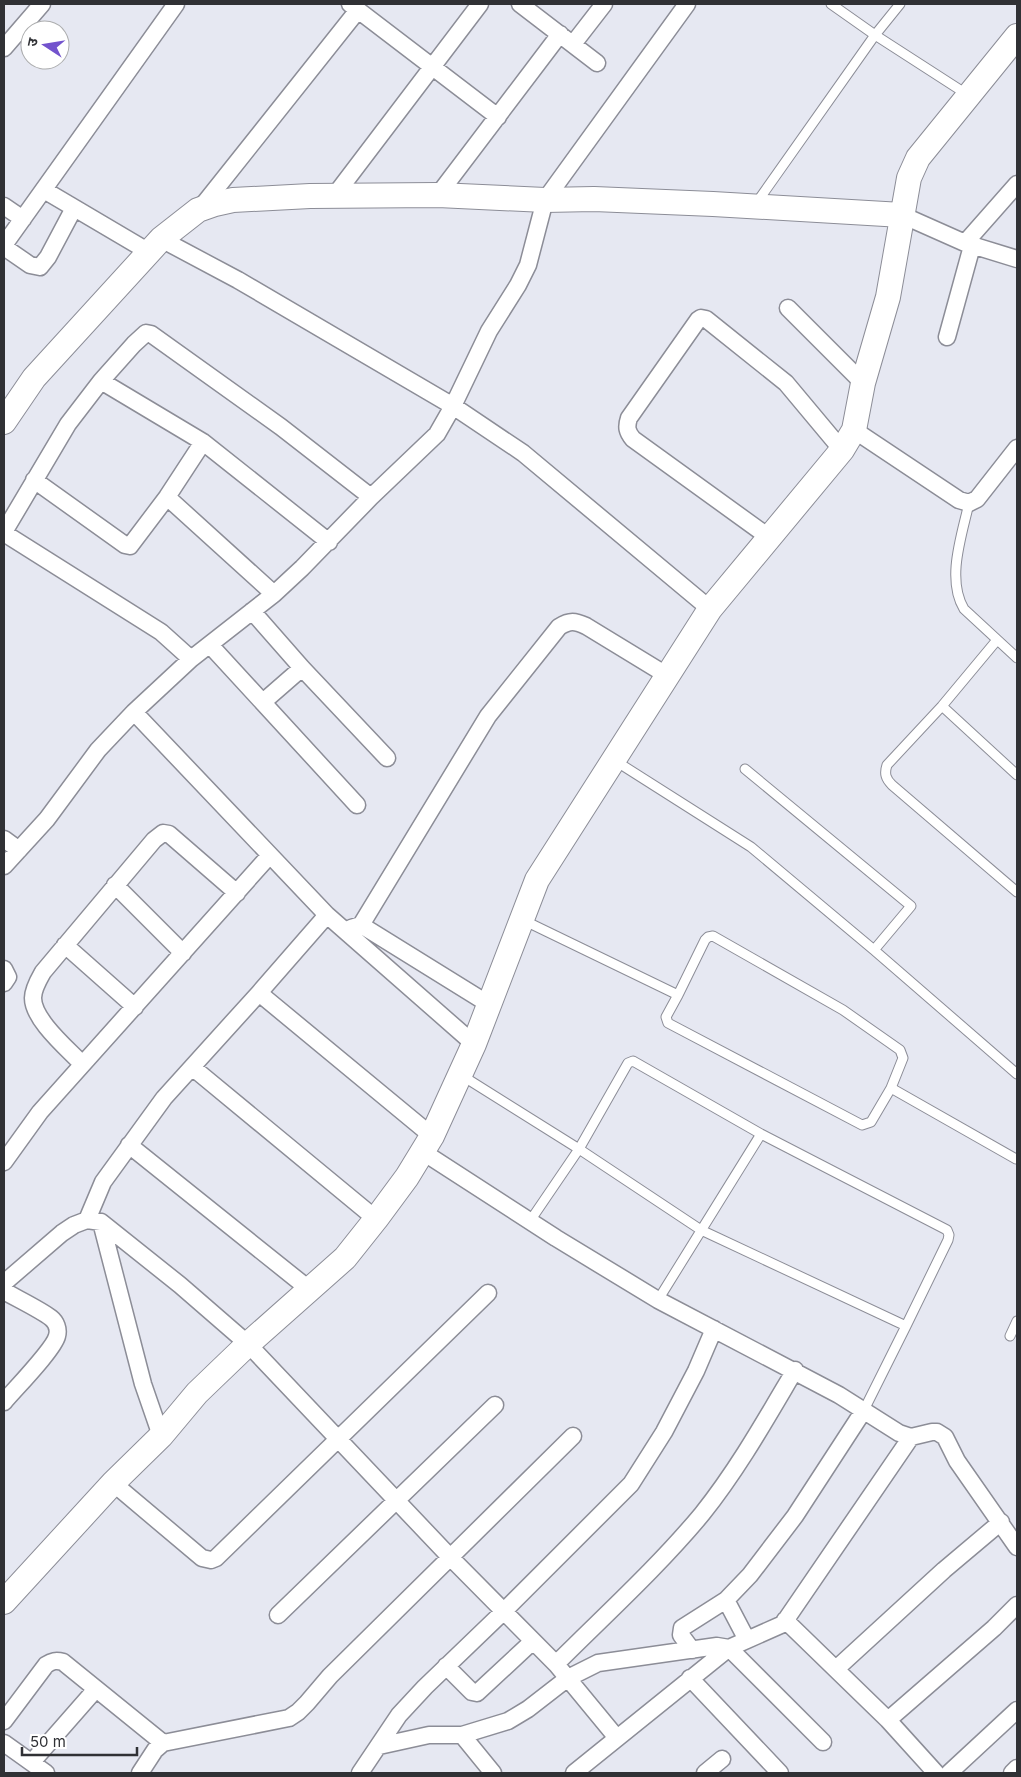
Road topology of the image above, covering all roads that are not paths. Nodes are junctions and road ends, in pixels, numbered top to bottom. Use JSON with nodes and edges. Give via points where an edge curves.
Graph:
{"nodes":[{"id":1,"x":42,"y":4,"type":"edge"},
{"id":2,"x":176,"y":4,"type":"edge"},
{"id":3,"x":480,"y":4,"type":"edge"},
{"id":4,"x":520,"y":4,"type":"edge"},
{"id":5,"x":604,"y":4,"type":"edge"},
{"id":6,"x":687,"y":4,"type":"edge"},
{"id":7,"x":831,"y":4,"type":"edge"},
{"id":8,"x":900,"y":4,"type":"edge"},
{"id":9,"x":354,"y":7,"type":"edge"},
{"id":10,"x":875,"y":35,"type":"junction"},
{"id":11,"x":1017,"y":36,"type":"edge"},
{"id":12,"x":567,"y":39,"type":"junction"},
{"id":13,"x":4,"y":48,"type":"edge"},
{"id":14,"x":597,"y":63,"type":"dead end"},
{"id":15,"x":431,"y":67,"type":"junction"},
{"id":16,"x":969,"y":95,"type":"junction"},
{"id":17,"x":498,"y":117,"type":"junction"},
{"id":18,"x":1017,"y":184,"type":"edge"},
{"id":19,"x":44,"y":190,"type":"junction"},
{"id":20,"x":335,"y":195,"type":"junction"},
{"id":21,"x":438,"y":195,"type":"junction"},
{"id":22,"x":545,"y":200,"type":"junction"},
{"id":23,"x":4,"y":206,"type":"edge"},
{"id":24,"x":754,"y":207,"type":"junction"},
{"id":25,"x":74,"y":208,"type":"junction"},
{"id":26,"x":198,"y":210,"type":"junction"},
{"id":27,"x":902,"y":215,"type":"junction"},
{"id":28,"x":23,"y":219,"type":"junction"},
{"id":29,"x":968,"y":245,"type":"junction"},
{"id":30,"x":4,"y":246,"type":"edge"},
{"id":31,"x":155,"y":246,"type":"junction"},
{"id":32,"x":1017,"y":259,"type":"edge"},
{"id":33,"x":788,"y":308,"type":"dead end"},
{"id":34,"x":946,"y":337,"type":"dead end"},
{"id":35,"x":101,"y":381,"type":"junction"},
{"id":36,"x":863,"y":383,"type":"junction"},
{"id":37,"x":453,"y":406,"type":"junction"},
{"id":38,"x":4,"y":422,"type":"edge"},
{"id":39,"x":848,"y":440,"type":"junction"},
{"id":40,"x":203,"y":442,"type":"junction"},
{"id":41,"x":1017,"y":448,"type":"edge"},
{"id":42,"x":34,"y":480,"type":"junction"},
{"id":43,"x":167,"y":497,"type":"junction"},
{"id":44,"x":371,"y":497,"type":"junction"},
{"id":45,"x":969,"y":503,"type":"junction"},
{"id":46,"x":4,"y":533,"type":"edge"},
{"id":47,"x":770,"y":538,"type":"junction"},
{"id":48,"x":329,"y":542,"type":"junction"},
{"id":49,"x":274,"y":594,"type":"junction"},
{"id":50,"x":710,"y":609,"type":"junction"},
{"id":51,"x":252,"y":611,"type":"junction"},
{"id":52,"x":997,"y":640,"type":"junction"},
{"id":53,"x":210,"y":645,"type":"junction"},
{"id":54,"x":1017,"y":658,"type":"edge"},
{"id":55,"x":191,"y":659,"type":"junction"},
{"id":56,"x":302,"y":668,"type":"junction"},
{"id":57,"x":668,"y":676,"type":"junction"},
{"id":58,"x":263,"y":702,"type":"junction"},
{"id":59,"x":942,"y":706,"type":"junction"},
{"id":60,"x":134,"y":712,"type":"junction"},
{"id":61,"x":387,"y":758,"type":"dead end"},
{"id":62,"x":614,"y":760,"type":"junction"},
{"id":63,"x":745,"y":769,"type":"dead end"},
{"id":64,"x":1017,"y":776,"type":"edge"},
{"id":65,"x":358,"y":805,"type":"dead end"},
{"id":66,"x":4,"y":838,"type":"edge"},
{"id":67,"x":19,"y":850,"type":"junction"},
{"id":68,"x":270,"y":855,"type":"junction"},
{"id":69,"x":4,"y":866,"type":"edge"},
{"id":70,"x":115,"y":886,"type":"junction"},
{"id":71,"x":237,"y":892,"type":"junction"},
{"id":72,"x":1017,"y":892,"type":"edge"},
{"id":73,"x":327,"y":915,"type":"junction"},
{"id":74,"x":523,"y":920,"type":"junction"},
{"id":75,"x":361,"y":925,"type":"junction"},
{"id":76,"x":346,"y":933,"type":"junction"},
{"id":77,"x":65,"y":945,"type":"junction"},
{"id":78,"x":874,"y":950,"type":"junction"},
{"id":79,"x":183,"y":953,"type":"junction"},
{"id":80,"x":4,"y":969,"type":"edge"},
{"id":81,"x":4,"y":983,"type":"edge"},
{"id":82,"x":259,"y":994,"type":"junction"},
{"id":83,"x":678,"y":995,"type":"junction"},
{"id":84,"x":490,"y":1005,"type":"junction"},
{"id":85,"x":135,"y":1007,"type":"junction"},
{"id":86,"x":474,"y":1044,"type":"junction"},
{"id":87,"x":82,"y":1064,"type":"junction"},
{"id":88,"x":192,"y":1067,"type":"junction"},
{"id":89,"x":1017,"y":1074,"type":"edge"},
{"id":90,"x":461,"y":1075,"type":"junction"},
{"id":91,"x":891,"y":1088,"type":"junction"},
{"id":92,"x":761,"y":1134,"type":"junction"},
{"id":93,"x":427,"y":1144,"type":"junction"},
{"id":94,"x":129,"y":1145,"type":"junction"},
{"id":95,"x":579,"y":1149,"type":"junction"},
{"id":96,"x":1016,"y":1159,"type":"dead end"},
{"id":97,"x":4,"y":1162,"type":"edge"},
{"id":98,"x":376,"y":1219,"type":"junction"},
{"id":99,"x":94,"y":1221,"type":"junction"},
{"id":100,"x":530,"y":1221,"type":"junction"},
{"id":101,"x":701,"y":1230,"type":"junction"},
{"id":102,"x":4,"y":1283,"type":"edge"},
{"id":103,"x":310,"y":1290,"type":"junction"},
{"id":104,"x":4,"y":1291,"type":"edge"},
{"id":105,"x":488,"y":1293,"type":"dead end"},
{"id":106,"x":658,"y":1300,"type":"junction"},
{"id":107,"x":1017,"y":1320,"type":"edge"},
{"id":108,"x":906,"y":1326,"type":"junction"},
{"id":109,"x":714,"y":1329,"type":"junction"},
{"id":110,"x":1010,"y":1336,"type":"dead end"},
{"id":111,"x":248,"y":1344,"type":"junction"},
{"id":112,"x":795,"y":1370,"type":"junction"},
{"id":113,"x":10,"y":1385,"type":"edge"},
{"id":114,"x":4,"y":1402,"type":"edge"},
{"id":115,"x":495,"y":1405,"type":"dead end"},
{"id":116,"x":864,"y":1410,"type":"junction"},
{"id":117,"x":161,"y":1436,"type":"junction"},
{"id":118,"x":572,"y":1436,"type":"dead end"},
{"id":119,"x":911,"y":1437,"type":"junction"},
{"id":120,"x":337,"y":1440,"type":"junction"},
{"id":121,"x":113,"y":1483,"type":"junction"},
{"id":122,"x":397,"y":1502,"type":"junction"},
{"id":123,"x":1000,"y":1522,"type":"junction"},
{"id":124,"x":1017,"y":1547,"type":"edge"},
{"id":125,"x":450,"y":1557,"type":"junction"},
{"id":126,"x":726,"y":1600,"type":"junction"},
{"id":127,"x":4,"y":1602,"type":"edge"},
{"id":128,"x":1017,"y":1605,"type":"edge"},
{"id":129,"x":504,"y":1612,"type":"junction"},
{"id":130,"x":278,"y":1615,"type":"dead end"},
{"id":131,"x":786,"y":1620,"type":"junction"},
{"id":132,"x":747,"y":1640,"type":"junction"},
{"id":133,"x":533,"y":1641,"type":"junction"},
{"id":134,"x":729,"y":1648,"type":"junction"},
{"id":135,"x":692,"y":1650,"type":"junction"},
{"id":136,"x":556,"y":1664,"type":"junction"},
{"id":137,"x":446,"y":1666,"type":"junction"},
{"id":138,"x":836,"y":1669,"type":"junction"},
{"id":139,"x":568,"y":1678,"type":"junction"},
{"id":140,"x":690,"y":1678,"type":"junction"},
{"id":141,"x":96,"y":1689,"type":"junction"},
{"id":142,"x":1017,"y":1710,"type":"edge"},
{"id":143,"x":888,"y":1720,"type":"junction"},
{"id":144,"x":4,"y":1721,"type":"edge"},
{"id":145,"x":462,"y":1735,"type":"junction"},
{"id":146,"x":618,"y":1738,"type":"junction"},
{"id":147,"x":823,"y":1742,"type":"dead end"},
{"id":148,"x":4,"y":1743,"type":"edge"},
{"id":149,"x":163,"y":1743,"type":"junction"},
{"id":150,"x":379,"y":1746,"type":"junction"},
{"id":151,"x":722,"y":1760,"type":"dead end"},
{"id":152,"x":32,"y":1762,"type":"junction"},
{"id":153,"x":1017,"y":1768,"type":"edge"},
{"id":154,"x":46,"y":1773,"type":"edge"},
{"id":155,"x":140,"y":1773,"type":"edge"},
{"id":156,"x":360,"y":1773,"type":"edge"},
{"id":157,"x":493,"y":1773,"type":"edge"},
{"id":158,"x":574,"y":1773,"type":"edge"},
{"id":159,"x":705,"y":1773,"type":"edge"},
{"id":160,"x":780,"y":1773,"type":"edge"},
{"id":161,"x":936,"y":1773,"type":"edge"},
{"id":162,"x":949,"y":1773,"type":"edge"},
{"id":163,"x":1012,"y":1773,"type":"edge"}],
"edges":[{"from":1,"to":13,"type":"street"},
{"from":2,"to":19,"type":"street"},
{"from":3,"to":15,"type":"street"},
{"from":4,"to":12,"type":"street"},
{"from":5,"to":12,"type":"street"},
{"from":6,"to":22,"type":"street"},
{"from":7,"to":10,"type":"lane"},
{"from":8,"to":10,"type":"lane"},
{"from":9,"to":15,"type":"street"},
{"from":9,"to":26,"type":"street"},
{"from":10,"to":16,"type":"lane"},
{"from":10,"to":24,"type":"lane"},
{"from":11,"to":16,"type":"street"},
{"from":12,"to":14,"type":"street"},
{"from":12,"to":17,"type":"street"},
{"from":15,"to":17,"type":"street"},
{"from":15,"to":20,"type":"street"},
{"from":16,"to":27,"type":"street","via":[[918,158],[909,178]]},
{"from":17,"to":21,"type":"street"},
{"from":18,"to":29,"type":"street"},
{"from":19,"to":25,"type":"street"},
{"from":19,"to":28,"type":"street"},
{"from":20,"to":21,"type":"street"},
{"from":20,"to":26,"type":"street","via":[[233,200]]},
{"from":21,"to":22,"type":"street"},
{"from":22,"to":24,"type":"street","via":[[594,199]]},
{"from":22,"to":37,"type":"street","via":[[528,265],[489,331]]},
{"from":23,"to":28,"type":"street"},
{"from":24,"to":27,"type":"street"},
{"from":25,"to":30,"type":"street","via":[[40,267]]},
{"from":25,"to":31,"type":"street"},
{"from":26,"to":31,"type":"street"},
{"from":27,"to":29,"type":"street"},
{"from":27,"to":36,"type":"street","via":[[888,297]]},
{"from":28,"to":30,"type":"street"},
{"from":29,"to":32,"type":"street"},
{"from":29,"to":34,"type":"street"},
{"from":31,"to":37,"type":"street","via":[[238,280]]},
{"from":31,"to":38,"type":"street","via":[[34,378]]},
{"from":33,"to":36,"type":"street"},
{"from":35,"to":40,"type":"street"},
{"from":35,"to":42,"type":"street","via":[[68,424]]},
{"from":35,"to":44,"type":"street","via":[[143,335],[151,334],[281,427]]},
{"from":36,"to":39,"type":"street"},
{"from":37,"to":44,"type":"street","via":[[436,434]]},
{"from":37,"to":50,"type":"street","via":[[523,453]]},
{"from":39,"to":45,"type":"street"},
{"from":39,"to":47,"type":"street"},
{"from":39,"to":47,"type":"street","via":[[775,374],[706,319],[698,320],[629,418],[628,432],[633,439]]},
{"from":40,"to":43,"type":"street"},
{"from":40,"to":48,"type":"street"},
{"from":41,"to":45,"type":"street","via":[[977,499]]},
{"from":42,"to":43,"type":"street","via":[[128,546]]},
{"from":42,"to":46,"type":"street"},
{"from":43,"to":49,"type":"street"},
{"from":44,"to":48,"type":"street"},
{"from":45,"to":52,"type":"lane","via":[[955,576],[956,591],[964,609]]},
{"from":46,"to":55,"type":"street","via":[[161,632]]},
{"from":47,"to":50,"type":"street"},
{"from":48,"to":49,"type":"street"},
{"from":49,"to":51,"type":"street"},
{"from":50,"to":57,"type":"street"},
{"from":51,"to":53,"type":"street"},
{"from":51,"to":56,"type":"street"},
{"from":52,"to":54,"type":"lane"},
{"from":52,"to":59,"type":"lane"},
{"from":53,"to":55,"type":"street"},
{"from":53,"to":58,"type":"street"},
{"from":55,"to":60,"type":"street"},
{"from":56,"to":58,"type":"street"},
{"from":56,"to":61,"type":"street"},
{"from":57,"to":62,"type":"street"},
{"from":57,"to":75,"type":"street","via":[[586,626],[574,621],[559,627],[488,716]]},
{"from":58,"to":65,"type":"street"},
{"from":59,"to":64,"type":"lane"},
{"from":59,"to":72,"type":"lane","via":[[887,765],[886,779]]},
{"from":60,"to":67,"type":"street","via":[[98,750],[47,819]]},
{"from":60,"to":68,"type":"street"},
{"from":62,"to":74,"type":"street","via":[[537,880]]},
{"from":62,"to":78,"type":"lane","via":[[751,847]]},
{"from":63,"to":78,"type":"lane","via":[[911,906]]},
{"from":66,"to":67,"type":"street"},
{"from":67,"to":69,"type":"street"},
{"from":68,"to":71,"type":"street"},
{"from":68,"to":73,"type":"street"},
{"from":70,"to":71,"type":"street","via":[[154,840],[166,833]]},
{"from":70,"to":77,"type":"street"},
{"from":70,"to":79,"type":"street"},
{"from":71,"to":79,"type":"street"},
{"from":73,"to":76,"type":"street"},
{"from":73,"to":82,"type":"street"},
{"from":74,"to":83,"type":"lane"},
{"from":74,"to":84,"type":"street"},
{"from":75,"to":76,"type":"street"},
{"from":75,"to":84,"type":"street"},
{"from":76,"to":86,"type":"street"},
{"from":77,"to":85,"type":"street"},
{"from":77,"to":87,"type":"street","via":[[43,972],[33,998],[46,1027]]},
{"from":78,"to":89,"type":"lane"},
{"from":79,"to":85,"type":"street"},
{"from":80,"to":81,"type":"street","via":[[8,977]]},
{"from":82,"to":88,"type":"street"},
{"from":82,"to":93,"type":"street"},
{"from":83,"to":91,"type":"lane","via":[[666,1017],[668,1023],[862,1125],[871,1122]]},
{"from":83,"to":91,"type":"lane","via":[[705,940],[713,936],[843,1010],[900,1050],[903,1058]]},
{"from":84,"to":86,"type":"street"},
{"from":85,"to":87,"type":"street"},
{"from":86,"to":90,"type":"street"},
{"from":87,"to":97,"type":"street","via":[[40,1112]]},
{"from":88,"to":94,"type":"street"},
{"from":88,"to":98,"type":"street"},
{"from":90,"to":93,"type":"street"},
{"from":90,"to":95,"type":"lane"},
{"from":91,"to":96,"type":"lane"},
{"from":92,"to":95,"type":"lane","via":[[632,1061],[626,1066]]},
{"from":92,"to":101,"type":"lane"},
{"from":92,"to":108,"type":"lane","via":[[946,1230],[948,1240]]},
{"from":93,"to":98,"type":"street"},
{"from":93,"to":100,"type":"street"},
{"from":94,"to":99,"type":"street","via":[[103,1182]]},
{"from":94,"to":103,"type":"street"},
{"from":95,"to":100,"type":"lane"},
{"from":95,"to":101,"type":"lane"},
{"from":98,"to":103,"type":"street","via":[[345,1258]]},
{"from":99,"to":102,"type":"street","via":[[74,1225]]},
{"from":99,"to":111,"type":"street","via":[[180,1285]]},
{"from":99,"to":117,"type":"street"},
{"from":100,"to":106,"type":"street"},
{"from":101,"to":106,"type":"lane"},
{"from":101,"to":108,"type":"lane"},
{"from":103,"to":111,"type":"street"},
{"from":104,"to":113,"type":"street","via":[[51,1318],[58,1330],[47,1352]]},
{"from":105,"to":120,"type":"street"},
{"from":106,"to":109,"type":"street"},
{"from":107,"to":110,"type":"lane"},
{"from":108,"to":116,"type":"lane"},
{"from":109,"to":112,"type":"street"},
{"from":109,"to":129,"type":"street","via":[[664,1432],[635,1479]]},
{"from":111,"to":117,"type":"street","via":[[197,1393]]},
{"from":111,"to":120,"type":"street"},
{"from":112,"to":116,"type":"street"},
{"from":112,"to":136,"type":"street","via":[[743,1457],[702,1514]]},
{"from":113,"to":114,"type":"street"},
{"from":115,"to":122,"type":"street"},
{"from":116,"to":119,"type":"street","via":[[899,1433]]},
{"from":116,"to":126,"type":"street","via":[[795,1516],[750,1575]]},
{"from":117,"to":121,"type":"street"},
{"from":118,"to":125,"type":"street"},
{"from":119,"to":123,"type":"street","via":[[937,1432],[945,1437],[962,1468]]},
{"from":119,"to":131,"type":"street"},
{"from":120,"to":121,"type":"street","via":[[211,1560],[202,1558]]},
{"from":120,"to":122,"type":"street"},
{"from":121,"to":127,"type":"street"},
{"from":122,"to":125,"type":"street"},
{"from":122,"to":130,"type":"street"},
{"from":123,"to":124,"type":"street"},
{"from":123,"to":138,"type":"street"},
{"from":125,"to":129,"type":"street"},
{"from":125,"to":149,"type":"street","via":[[298,1712],[288,1718]]},
{"from":126,"to":132,"type":"street"},
{"from":126,"to":135,"type":"street","via":[[682,1628],[681,1636]]},
{"from":128,"to":143,"type":"street"},
{"from":129,"to":133,"type":"street"},
{"from":129,"to":137,"type":"street"},
{"from":131,"to":132,"type":"street"},
{"from":131,"to":138,"type":"street"},
{"from":132,"to":134,"type":"street"},
{"from":133,"to":136,"type":"street"},
{"from":133,"to":137,"type":"street","via":[[477,1693],[472,1692]]},
{"from":134,"to":135,"type":"street","via":[[717,1646]]},
{"from":134,"to":140,"type":"street"},
{"from":134,"to":147,"type":"street"},
{"from":135,"to":139,"type":"street","via":[[604,1662]]},
{"from":136,"to":139,"type":"street"},
{"from":137,"to":150,"type":"street","via":[[400,1715]]},
{"from":138,"to":143,"type":"street"},
{"from":139,"to":145,"type":"street","via":[[528,1710],[508,1721]]},
{"from":139,"to":146,"type":"street"},
{"from":140,"to":146,"type":"street"},
{"from":140,"to":160,"type":"street"},
{"from":141,"to":144,"type":"street","via":[[63,1662],[53,1661]]},
{"from":141,"to":149,"type":"street"},
{"from":141,"to":152,"type":"street"},
{"from":142,"to":162,"type":"street"},
{"from":143,"to":161,"type":"street"},
{"from":145,"to":150,"type":"street","via":[[430,1735]]},
{"from":145,"to":157,"type":"street"},
{"from":146,"to":158,"type":"street"},
{"from":148,"to":152,"type":"street"},
{"from":149,"to":155,"type":"street"},
{"from":150,"to":156,"type":"street"},
{"from":151,"to":159,"type":"street"},
{"from":152,"to":154,"type":"street"},
{"from":153,"to":163,"type":"street"}]}
